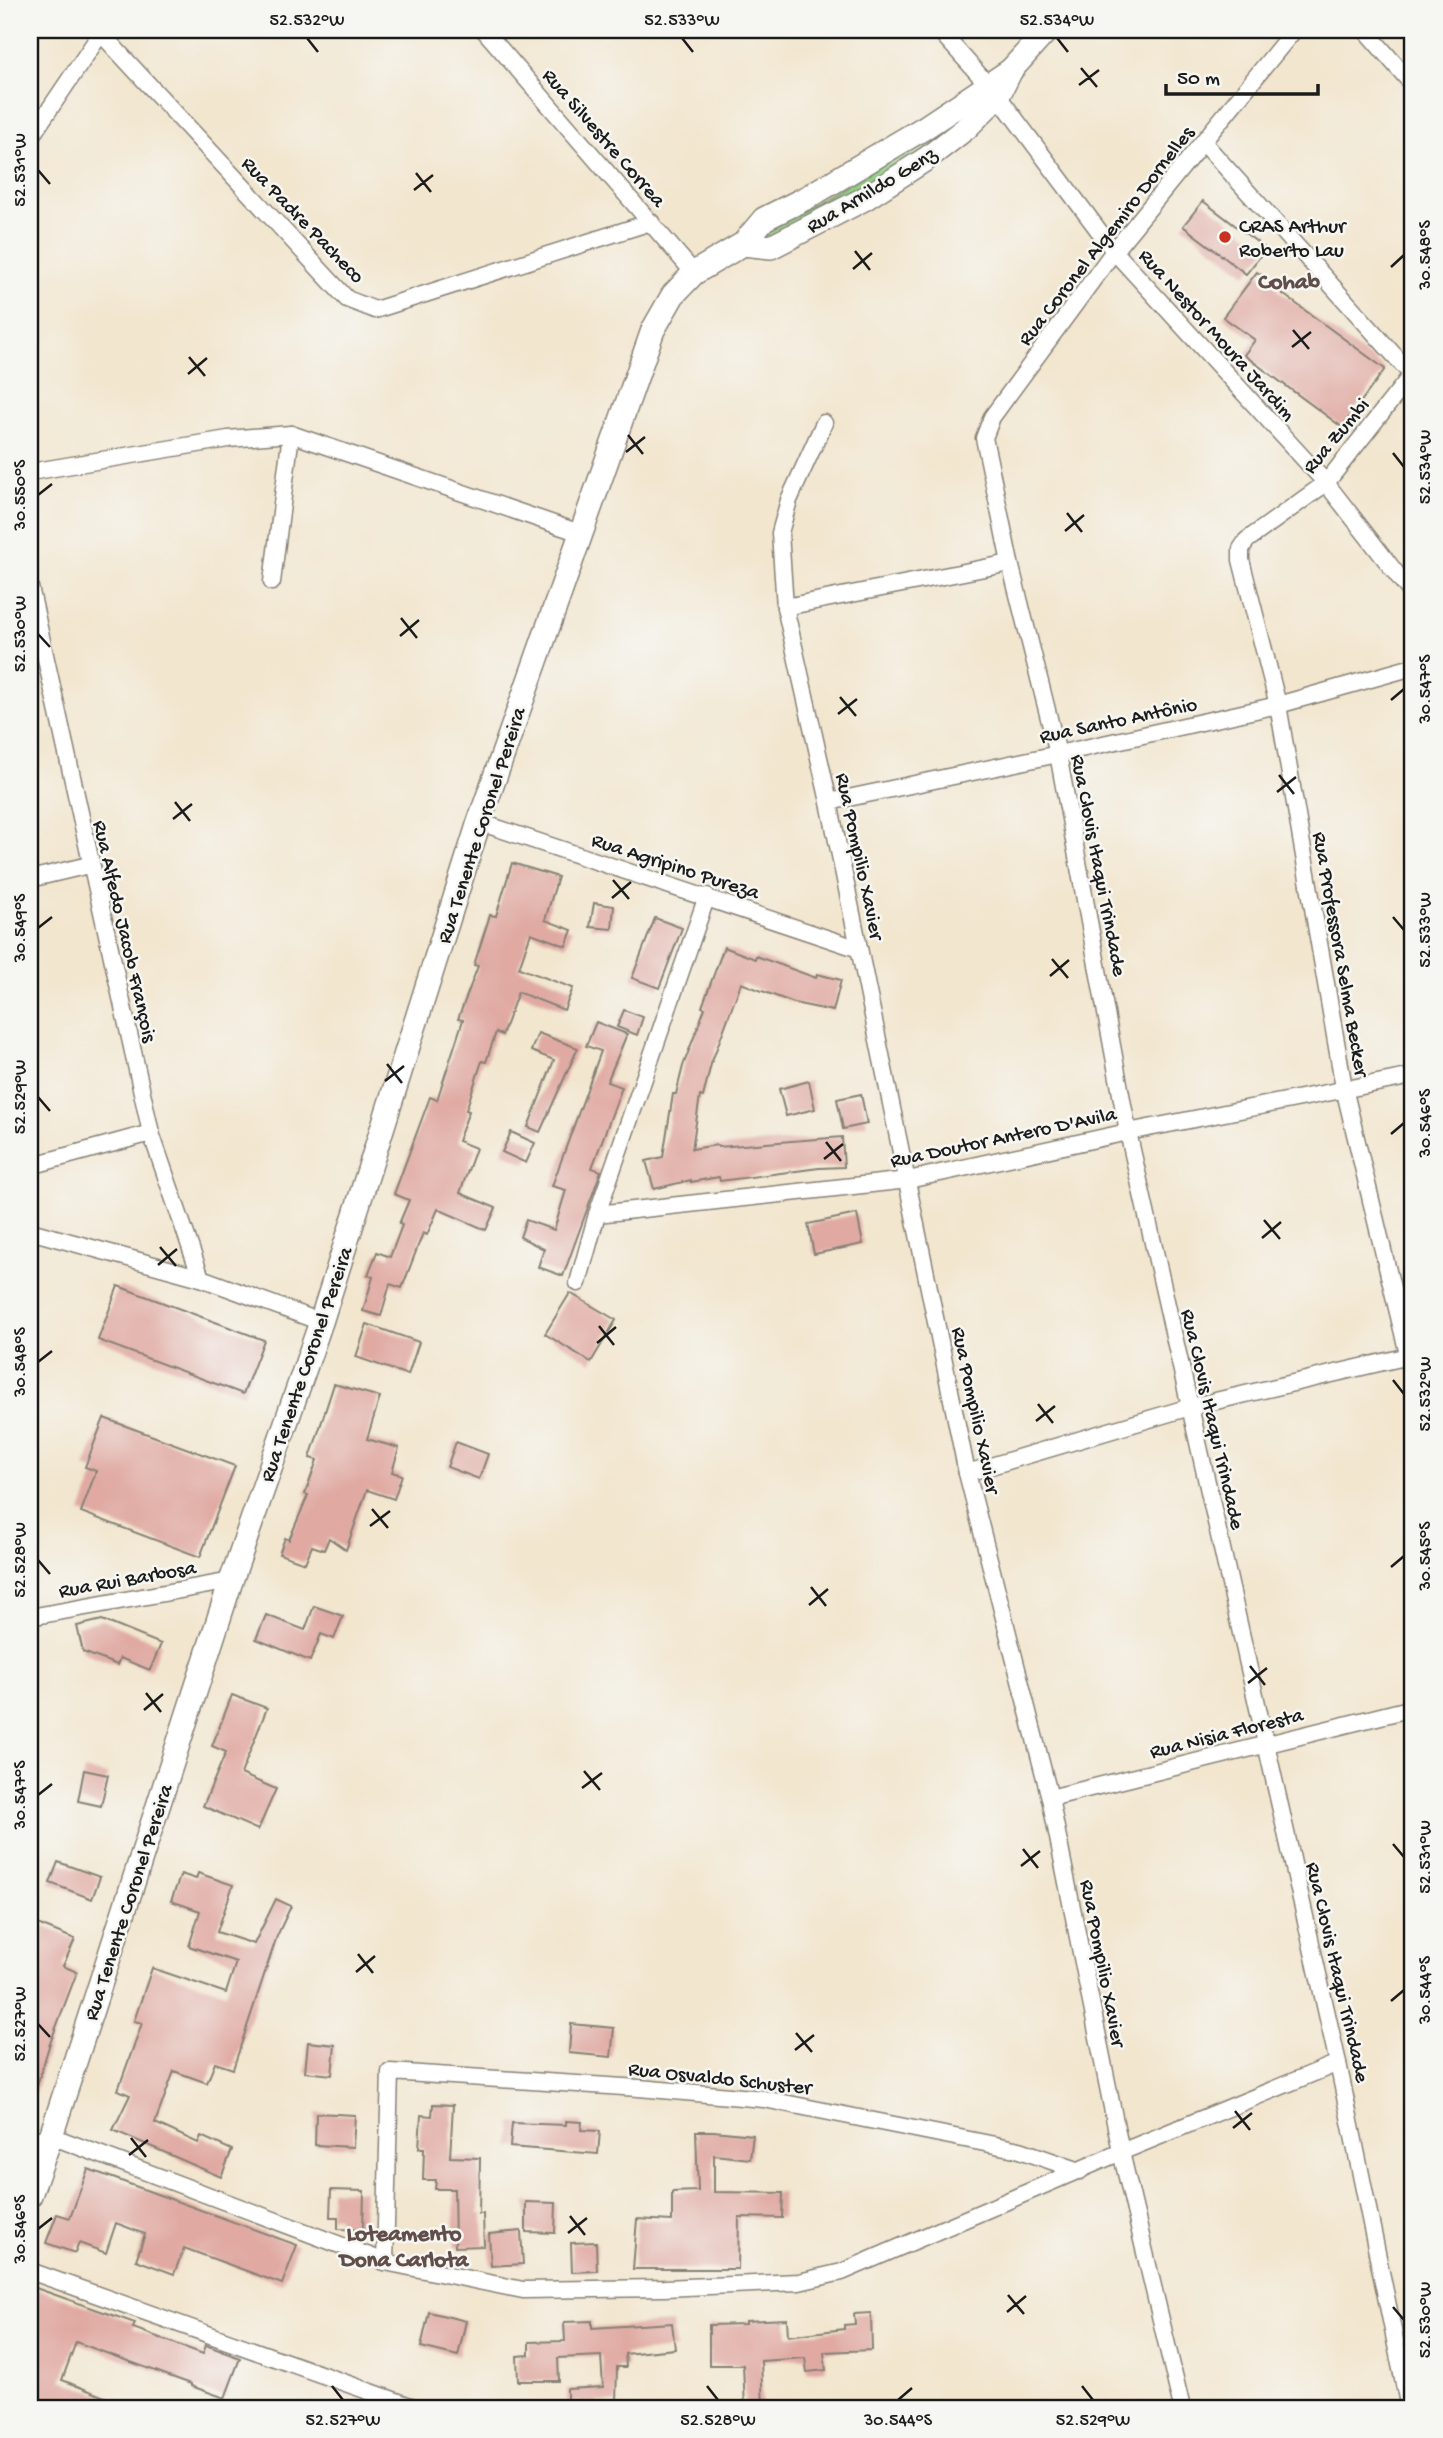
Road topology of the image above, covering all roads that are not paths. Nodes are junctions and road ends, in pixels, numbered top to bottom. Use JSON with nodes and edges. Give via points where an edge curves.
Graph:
{"nodes":[{"id":1,"x":484,"y":30,"type":"edge"},
{"id":2,"x":939,"y":30,"type":"edge"},
{"id":3,"x":1047,"y":30,"type":"edge"},
{"id":4,"x":1294,"y":30,"type":"edge"},
{"id":5,"x":1365,"y":30,"type":"edge"},
{"id":6,"x":100,"y":31,"type":"edge"},
{"id":7,"x":1413,"y":85,"type":"edge"},
{"id":8,"x":992,"y":91,"type":"junction"},
{"id":9,"x":30,"y":138,"type":"edge"},
{"id":10,"x":1203,"y":142,"type":"junction"},
{"id":11,"x":651,"y":222,"type":"junction"},
{"id":12,"x":1114,"y":251,"type":"junction"},
{"id":13,"x":694,"y":273,"type":"junction"},
{"id":14,"x":1413,"y":374,"type":"edge"},
{"id":15,"x":824,"y":423,"type":"dead end"},
{"id":16,"x":291,"y":434,"type":"junction"},
{"id":17,"x":984,"y":438,"type":"joint"},
{"id":18,"x":30,"y":472,"type":"edge"},
{"id":19,"x":1326,"y":483,"type":"junction"},
{"id":20,"x":580,"y":533,"type":"junction"},
{"id":21,"x":1247,"y":540,"type":"joint"},
{"id":22,"x":1010,"y":563,"type":"junction"},
{"id":23,"x":272,"y":582,"type":"dead end"},
{"id":24,"x":30,"y":587,"type":"edge"},
{"id":25,"x":1413,"y":595,"type":"edge"},
{"id":26,"x":785,"y":607,"type":"junction"},
{"id":27,"x":1413,"y":667,"type":"edge"},
{"id":28,"x":1278,"y":705,"type":"junction"},
{"id":29,"x":1058,"y":754,"type":"junction"},
{"id":30,"x":829,"y":802,"type":"junction"},
{"id":31,"x":479,"y":822,"type":"junction"},
{"id":32,"x":89,"y":865,"type":"junction"},
{"id":33,"x":30,"y":879,"type":"edge"},
{"id":34,"x":707,"y":896,"type":"junction"},
{"id":35,"x":859,"y":949,"type":"junction"},
{"id":36,"x":1413,"y":1076,"type":"edge"},
{"id":37,"x":1344,"y":1088,"type":"junction"},
{"id":38,"x":1128,"y":1132,"type":"junction"},
{"id":39,"x":151,"y":1133,"type":"junction"},
{"id":40,"x":30,"y":1166,"type":"edge"},
{"id":41,"x":908,"y":1180,"type":"junction"},
{"id":42,"x":597,"y":1214,"type":"junction"},
{"id":43,"x":30,"y":1231,"type":"edge"},
{"id":44,"x":201,"y":1278,"type":"junction"},
{"id":45,"x":578,"y":1283,"type":"dead end"},
{"id":46,"x":321,"y":1322,"type":"junction"},
{"id":47,"x":1409,"y":1356,"type":"junction"},
{"id":48,"x":1413,"y":1375,"type":"edge"},
{"id":49,"x":1190,"y":1408,"type":"junction"},
{"id":50,"x":967,"y":1473,"type":"junction"},
{"id":51,"x":231,"y":1581,"type":"junction"},
{"id":52,"x":30,"y":1617,"type":"edge"},
{"id":53,"x":1413,"y":1708,"type":"edge"},
{"id":54,"x":1265,"y":1744,"type":"junction"},
{"id":55,"x":1050,"y":1798,"type":"junction"},
{"id":56,"x":1338,"y":2063,"type":"junction"},
{"id":57,"x":40,"y":2139,"type":"edge"},
{"id":58,"x":1121,"y":2152,"type":"junction"},
{"id":59,"x":1080,"y":2171,"type":"junction"},
{"id":60,"x":30,"y":2195,"type":"edge"},
{"id":61,"x":385,"y":2262,"type":"junction"},
{"id":62,"x":30,"y":2272,"type":"edge"},
{"id":63,"x":416,"y":2408,"type":"edge"},
{"id":64,"x":1182,"y":2408,"type":"edge"},
{"id":65,"x":1409,"y":2408,"type":"edge"}],
"edges":[{"from":1,"to":11,"type":"street","name":"Rua Silvestre Correa"},
{"from":2,"to":8,"type":"street","name":"Rua Nestor Moura Jardim"},
{"from":3,"to":8,"type":"main road","name":"Rua Arnildo Genz"},
{"from":4,"to":10,"type":"street","name":"Rua Coronel Algemiro Dornelles"},
{"from":5,"to":7,"type":"street"},
{"from":6,"to":9,"type":"street"},
{"from":6,"to":11,"type":"street","name":"Rua Padre Pacheco","via":[[346,299],[375,310]]},
{"from":8,"to":12,"type":"street","name":"Rua Nestor Moura Jardim"},
{"from":8,"to":13,"type":"main road","name":"Rua Arnildo Genz","via":[[764,219],[743,244]]},
{"from":10,"to":12,"type":"street","name":"Rua Coronel Algemiro Dornelles"},
{"from":10,"to":14,"type":"street"},
{"from":11,"to":13,"type":"street","name":"Rua Silvestre Correa"},
{"from":12,"to":17,"type":"street","name":"Rua Coronel Algemiro Dornelles","via":[[992,417]]},
{"from":12,"to":19,"type":"street","name":"Rua Nestor Moura Jardim"},
{"from":13,"to":20,"type":"main road","name":"Rua Tenente Coronel Pereira","via":[[673,295],[653,330]]},
{"from":14,"to":19,"type":"street","name":"Rua Zumbi"},
{"from":15,"to":26,"type":"street","name":"Rua Pompilio Xavier","via":[[789,500],[780,533]]},
{"from":16,"to":18,"type":"street","via":[[228,439]]},
{"from":16,"to":20,"type":"street"},
{"from":16,"to":23,"type":"street"},
{"from":17,"to":22,"type":"street","name":"Rua Clovis Itaqui Trindade"},
{"from":19,"to":21,"type":"street","name":"Rua Zumbi"},
{"from":19,"to":25,"type":"street","name":"Rua Nestor Moura Jardim"},
{"from":20,"to":31,"type":"main road","name":"Rua Tenente Coronel Pereira"},
{"from":21,"to":28,"type":"street","name":"Rua Professora Selma Becker","via":[[1241,560]]},
{"from":22,"to":26,"type":"street"},
{"from":22,"to":29,"type":"street","name":"Rua Clovis Itaqui Trindade"},
{"from":24,"to":32,"type":"street","name":"Rua Alfedo Jacob François"},
{"from":26,"to":30,"type":"street","name":"Rua Pompilio Xavier"},
{"from":27,"to":28,"type":"street","name":"Rua Santo Antônio"},
{"from":28,"to":29,"type":"street","name":"Rua Santo Antônio"},
{"from":28,"to":37,"type":"street","name":"Rua Professora Selma Becker"},
{"from":29,"to":30,"type":"street","name":"Rua Santo Antônio"},
{"from":29,"to":38,"type":"street","name":"Rua Clovis Itaqui Trindade"},
{"from":30,"to":35,"type":"street","name":"Rua Pompilio Xavier"},
{"from":31,"to":34,"type":"street","name":"Rua Agripino Pureza"},
{"from":31,"to":46,"type":"main road","name":"Rua Tenente Coronel Pereira"},
{"from":32,"to":33,"type":"street"},
{"from":32,"to":39,"type":"street","name":"Rua Alfedo Jacob François"},
{"from":34,"to":35,"type":"street","name":"Rua Agripino Pureza"},
{"from":34,"to":42,"type":"street"},
{"from":35,"to":41,"type":"street","name":"Rua Pompilio Xavier"},
{"from":36,"to":37,"type":"street","name":"Rua Doutor Antero D'Avila"},
{"from":37,"to":38,"type":"street","name":"Rua Doutor Antero D'Avila"},
{"from":37,"to":47,"type":"street","name":"Rua Professora Selma Becker"},
{"from":38,"to":41,"type":"street","name":"Rua Doutor Antero D'Avila"},
{"from":38,"to":49,"type":"street","name":"Rua Clovis Itaqui Trindade"},
{"from":39,"to":40,"type":"street"},
{"from":39,"to":44,"type":"street","name":"Rua Alfedo Jacob François"},
{"from":41,"to":42,"type":"street","name":"Rua Doutor Antero D'Avila"},
{"from":41,"to":50,"type":"street","name":"Rua Pompilio Xavier"},
{"from":42,"to":45,"type":"street"},
{"from":43,"to":44,"type":"street"},
{"from":44,"to":46,"type":"street"},
{"from":46,"to":51,"type":"main road","name":"Rua Tenente Coronel Pereira"},
{"from":47,"to":48,"type":"street","name":"Rua Professora Selma Becker"},
{"from":47,"to":49,"type":"street"},
{"from":49,"to":50,"type":"street"},
{"from":49,"to":54,"type":"street","name":"Rua Clovis Itaqui Trindade"},
{"from":50,"to":55,"type":"street","name":"Rua Pompilio Xavier"},
{"from":51,"to":52,"type":"street","name":"Rua Rui Barbosa"},
{"from":51,"to":57,"type":"main road","name":"Rua Tenente Coronel Pereira"},
{"from":53,"to":54,"type":"street","name":"Rua Nisia Floresta"},
{"from":54,"to":55,"type":"street","name":"Rua Nisia Floresta"},
{"from":54,"to":56,"type":"street","name":"Rua Clovis Itaqui Trindade"},
{"from":55,"to":58,"type":"street","name":"Rua Pompilio Xavier"},
{"from":56,"to":58,"type":"street"},
{"from":56,"to":65,"type":"street","name":"Rua Clovis Itaqui Trindade"},
{"from":57,"to":60,"type":"main road","name":"Rua Tenente Coronel Pereira"},
{"from":57,"to":61,"type":"street"},
{"from":58,"to":59,"type":"street"},
{"from":58,"to":64,"type":"street","name":"Rua Pompilio Xavier"},
{"from":59,"to":61,"type":"street","via":[[842,2272],[799,2282],[523,2290]]},
{"from":59,"to":61,"type":"street","name":"Rua Osvaldo Schuster","via":[[1020,2150],[764,2099],[390,2072]]},
{"from":62,"to":63,"type":"street"}]}
